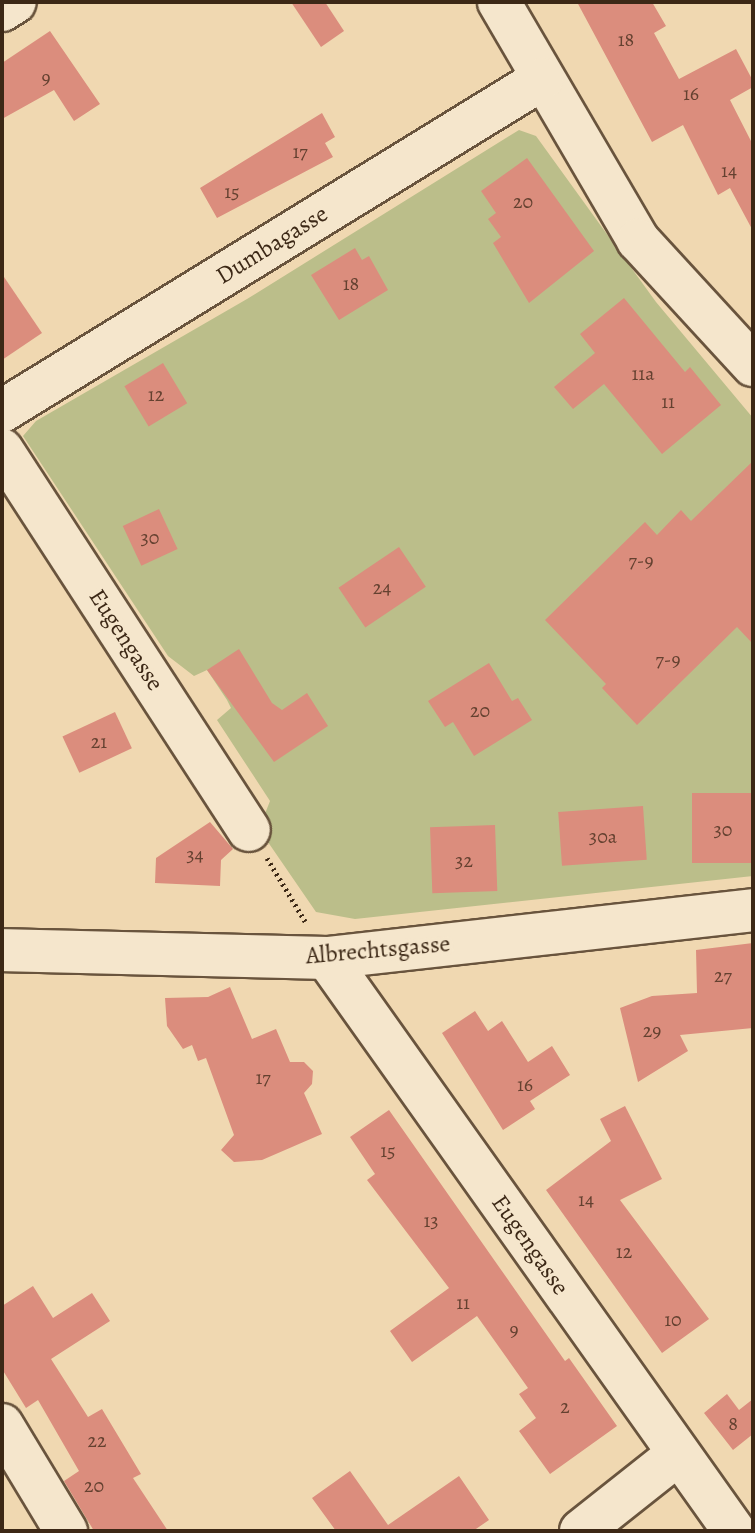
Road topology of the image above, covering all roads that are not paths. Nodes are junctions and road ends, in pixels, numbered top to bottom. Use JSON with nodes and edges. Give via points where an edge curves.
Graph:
{"nodes":[{"id":1,"x":15,"y":2,"type":"edge"},
{"id":2,"x":499,"y":2,"type":"edge"},
{"id":3,"x":2,"y":10,"type":"edge"},
{"id":4,"x":542,"y":79,"type":"junction"},
{"id":5,"x":753,"y":365,"type":"edge"},
{"id":6,"x":2,"y":411,"type":"edge"},
{"id":7,"x":2,"y":450,"type":"edge"},
{"id":8,"x":249,"y":830,"type":"dead end"},
{"id":9,"x":753,"y":910,"type":"edge"},
{"id":10,"x":2,"y":950,"type":"edge"},
{"id":11,"x":327,"y":958,"type":"junction"},
{"id":12,"x":2,"y":1425,"type":"edge"},
{"id":13,"x":678,"y":1454,"type":"junction"},
{"id":14,"x":66,"y":1531,"type":"edge"},
{"id":15,"x":581,"y":1531,"type":"edge"},
{"id":16,"x":734,"y":1531,"type":"edge"}],
"edges":[{"from":1,"to":3,"type":"street"},
{"from":2,"to":4,"type":"street"},
{"from":4,"to":5,"type":"street","via":[[638,240]]},
{"from":4,"to":6,"type":"street","name":"Dumbagasse"},
{"from":7,"to":8,"type":"street","name":"Eugengasse"},
{"from":9,"to":11,"type":"street","name":"Albrechtsgasse"},
{"from":10,"to":11,"type":"street","name":"Albrechtsgasse"},
{"from":11,"to":13,"type":"street","name":"Eugengasse"},
{"from":12,"to":14,"type":"street"},
{"from":13,"to":15,"type":"street"},
{"from":13,"to":16,"type":"street","name":"Eugengasse"}]}
